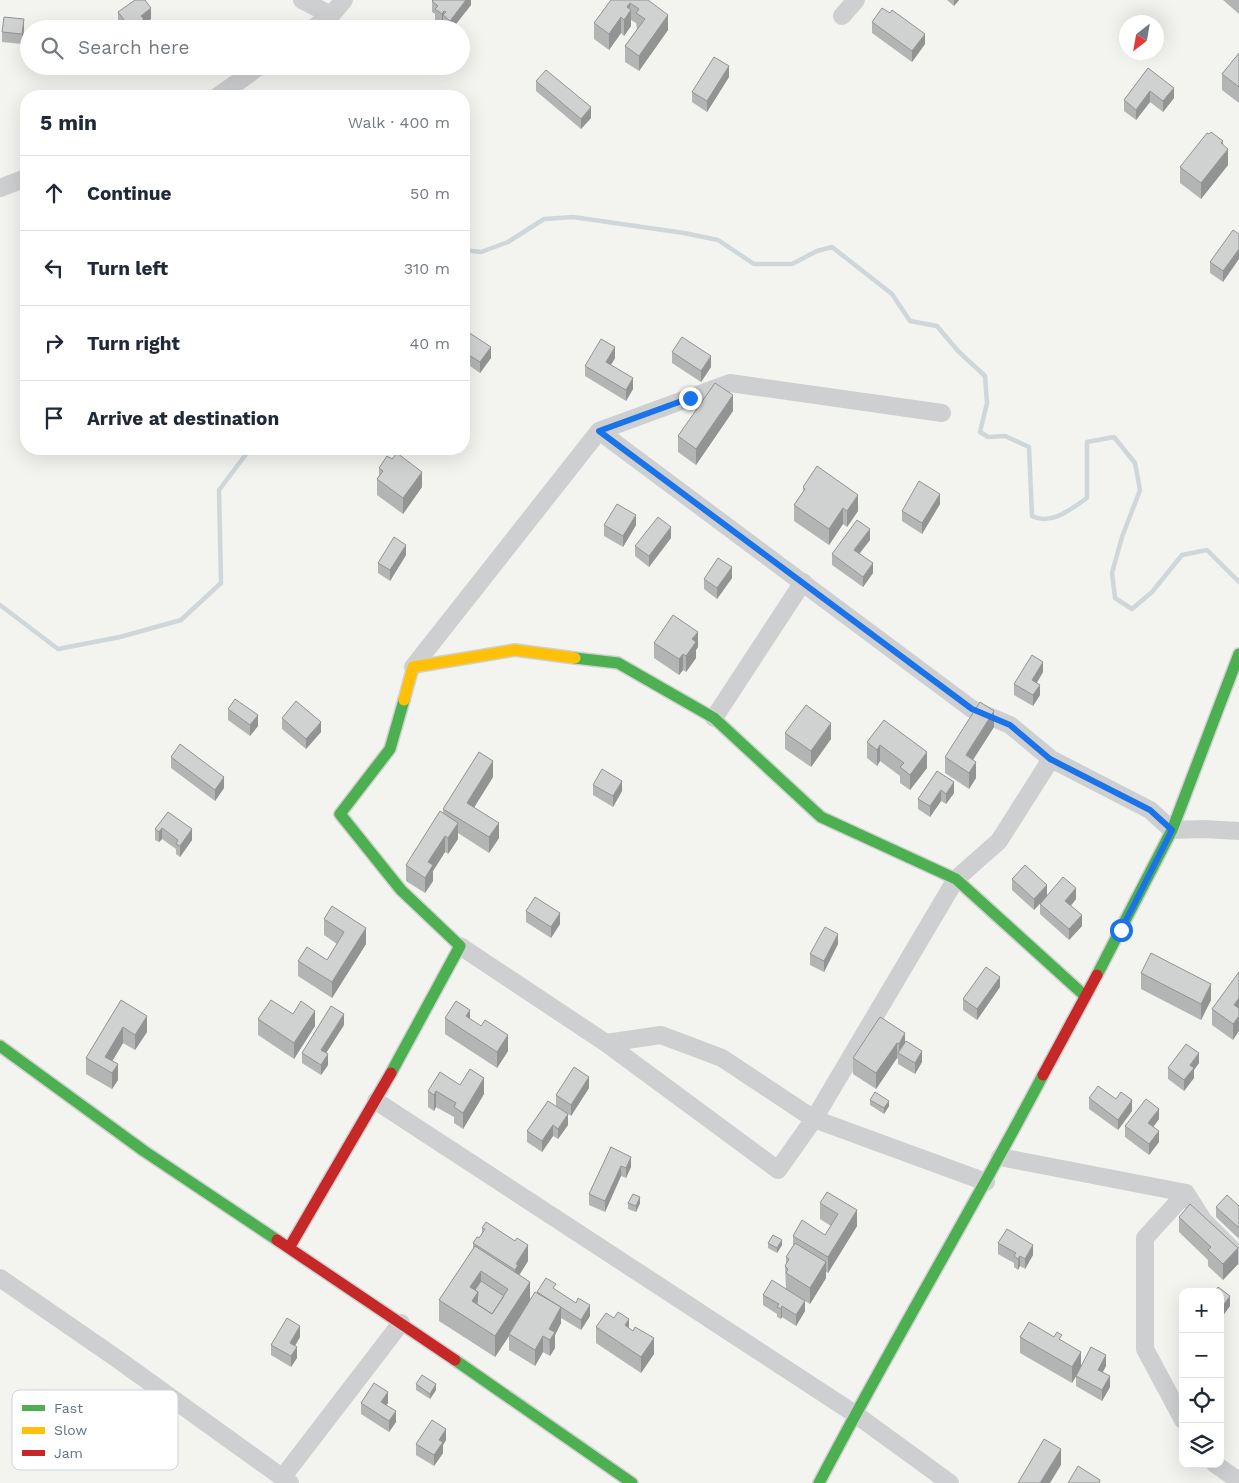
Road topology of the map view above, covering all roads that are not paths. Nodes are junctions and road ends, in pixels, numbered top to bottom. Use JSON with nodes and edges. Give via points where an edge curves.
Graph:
{"nodes":[{"id":1,"x":302,"y":0,"type":"edge"},
{"id":2,"x":344,"y":0,"type":"edge"},
{"id":3,"x":856,"y":0,"type":"edge"},
{"id":4,"x":331,"y":15,"type":"junction"},
{"id":5,"x":842,"y":16,"type":"dead end"},
{"id":6,"x":324,"y":20,"type":"edge"},
{"id":7,"x":247,"y":75,"type":"edge"},
{"id":8,"x":226,"y":90,"type":"edge"},
{"id":9,"x":20,"y":180,"type":"edge"},
{"id":10,"x":0,"y":188,"type":"edge"},
{"id":11,"x":942,"y":413,"type":"dead end"},
{"id":12,"x":599,"y":431,"type":"junction"},
{"id":13,"x":803,"y":582,"type":"junction"},
{"id":14,"x":1239,"y":654,"type":"edge"},
{"id":15,"x":413,"y":667,"type":"junction"},
{"id":16,"x":714,"y":718,"type":"junction"},
{"id":17,"x":1050,"y":759,"type":"junction"},
{"id":18,"x":1172,"y":830,"type":"junction"},
{"id":19,"x":1239,"y":831,"type":"edge"},
{"id":20,"x":956,"y":879,"type":"junction"},
{"id":21,"x":460,"y":946,"type":"junction"},
{"id":22,"x":1084,"y":995,"type":"junction"},
{"id":23,"x":606,"y":1043,"type":"junction"},
{"id":24,"x":0,"y":1046,"type":"edge"},
{"id":25,"x":376,"y":1100,"type":"junction"},
{"id":26,"x":814,"y":1120,"type":"junction"},
{"id":27,"x":1000,"y":1157,"type":"junction"},
{"id":28,"x":986,"y":1182,"type":"junction"},
{"id":29,"x":1186,"y":1193,"type":"junction"},
{"id":30,"x":289,"y":1248,"type":"junction"},
{"id":31,"x":1239,"y":1256,"type":"edge"},
{"id":32,"x":0,"y":1278,"type":"edge"},
{"id":33,"x":401,"y":1323,"type":"junction"},
{"id":34,"x":161,"y":1390,"type":"edge"},
{"id":35,"x":178,"y":1402,"type":"edge"},
{"id":36,"x":1179,"y":1413,"type":"edge"},
{"id":37,"x":855,"y":1414,"type":"junction"},
{"id":38,"x":1221,"y":1468,"type":"edge"},
{"id":39,"x":286,"y":1480,"type":"edge"},
{"id":40,"x":1239,"y":1481,"type":"edge"},
{"id":41,"x":632,"y":1483,"type":"edge"},
{"id":42,"x":819,"y":1483,"type":"edge"},
{"id":43,"x":950,"y":1483,"type":"edge"}],
"edges":[{"from":1,"to":4,"type":"street"},
{"from":2,"to":4,"type":"street"},
{"from":3,"to":5,"type":"street"},
{"from":4,"to":6,"type":"street"},
{"from":7,"to":8,"type":"street"},
{"from":9,"to":10,"type":"street"},
{"from":11,"to":12,"type":"street","via":[[730,383]]},
{"from":12,"to":13,"type":"street"},
{"from":12,"to":15,"type":"street"},
{"from":13,"to":16,"type":"street"},
{"from":13,"to":17,"type":"street","via":[[972,709],[1010,725]]},
{"from":14,"to":18,"type":"street"},
{"from":15,"to":16,"type":"street","via":[[515,650],[618,663]]},
{"from":15,"to":21,"type":"street","via":[[390,749],[340,814],[400,890]]},
{"from":16,"to":20,"type":"street","via":[[821,817]]},
{"from":17,"to":18,"type":"street","via":[[1150,810]]},
{"from":17,"to":20,"type":"street","via":[[999,840]]},
{"from":18,"to":19,"type":"street"},
{"from":18,"to":22,"type":"street"},
{"from":20,"to":22,"type":"street"},
{"from":20,"to":26,"type":"street"},
{"from":21,"to":23,"type":"street"},
{"from":21,"to":25,"type":"street"},
{"from":22,"to":27,"type":"street"},
{"from":23,"to":26,"type":"street","via":[[661,1035],[722,1058]]},
{"from":23,"to":26,"type":"street","via":[[778,1170]]},
{"from":24,"to":30,"type":"street","via":[[144,1151]]},
{"from":25,"to":30,"type":"street"},
{"from":25,"to":37,"type":"street"},
{"from":26,"to":28,"type":"street"},
{"from":27,"to":28,"type":"street"},
{"from":27,"to":29,"type":"street"},
{"from":28,"to":37,"type":"street"},
{"from":29,"to":31,"type":"street","via":[[1203,1220]]},
{"from":29,"to":36,"type":"street","via":[[1145,1238],[1144,1349]]},
{"from":30,"to":33,"type":"street"},
{"from":32,"to":34,"type":"street"},
{"from":33,"to":39,"type":"street"},
{"from":33,"to":41,"type":"street"},
{"from":35,"to":39,"type":"street"},
{"from":37,"to":42,"type":"street"},
{"from":37,"to":43,"type":"street"},
{"from":38,"to":40,"type":"street"}]}
